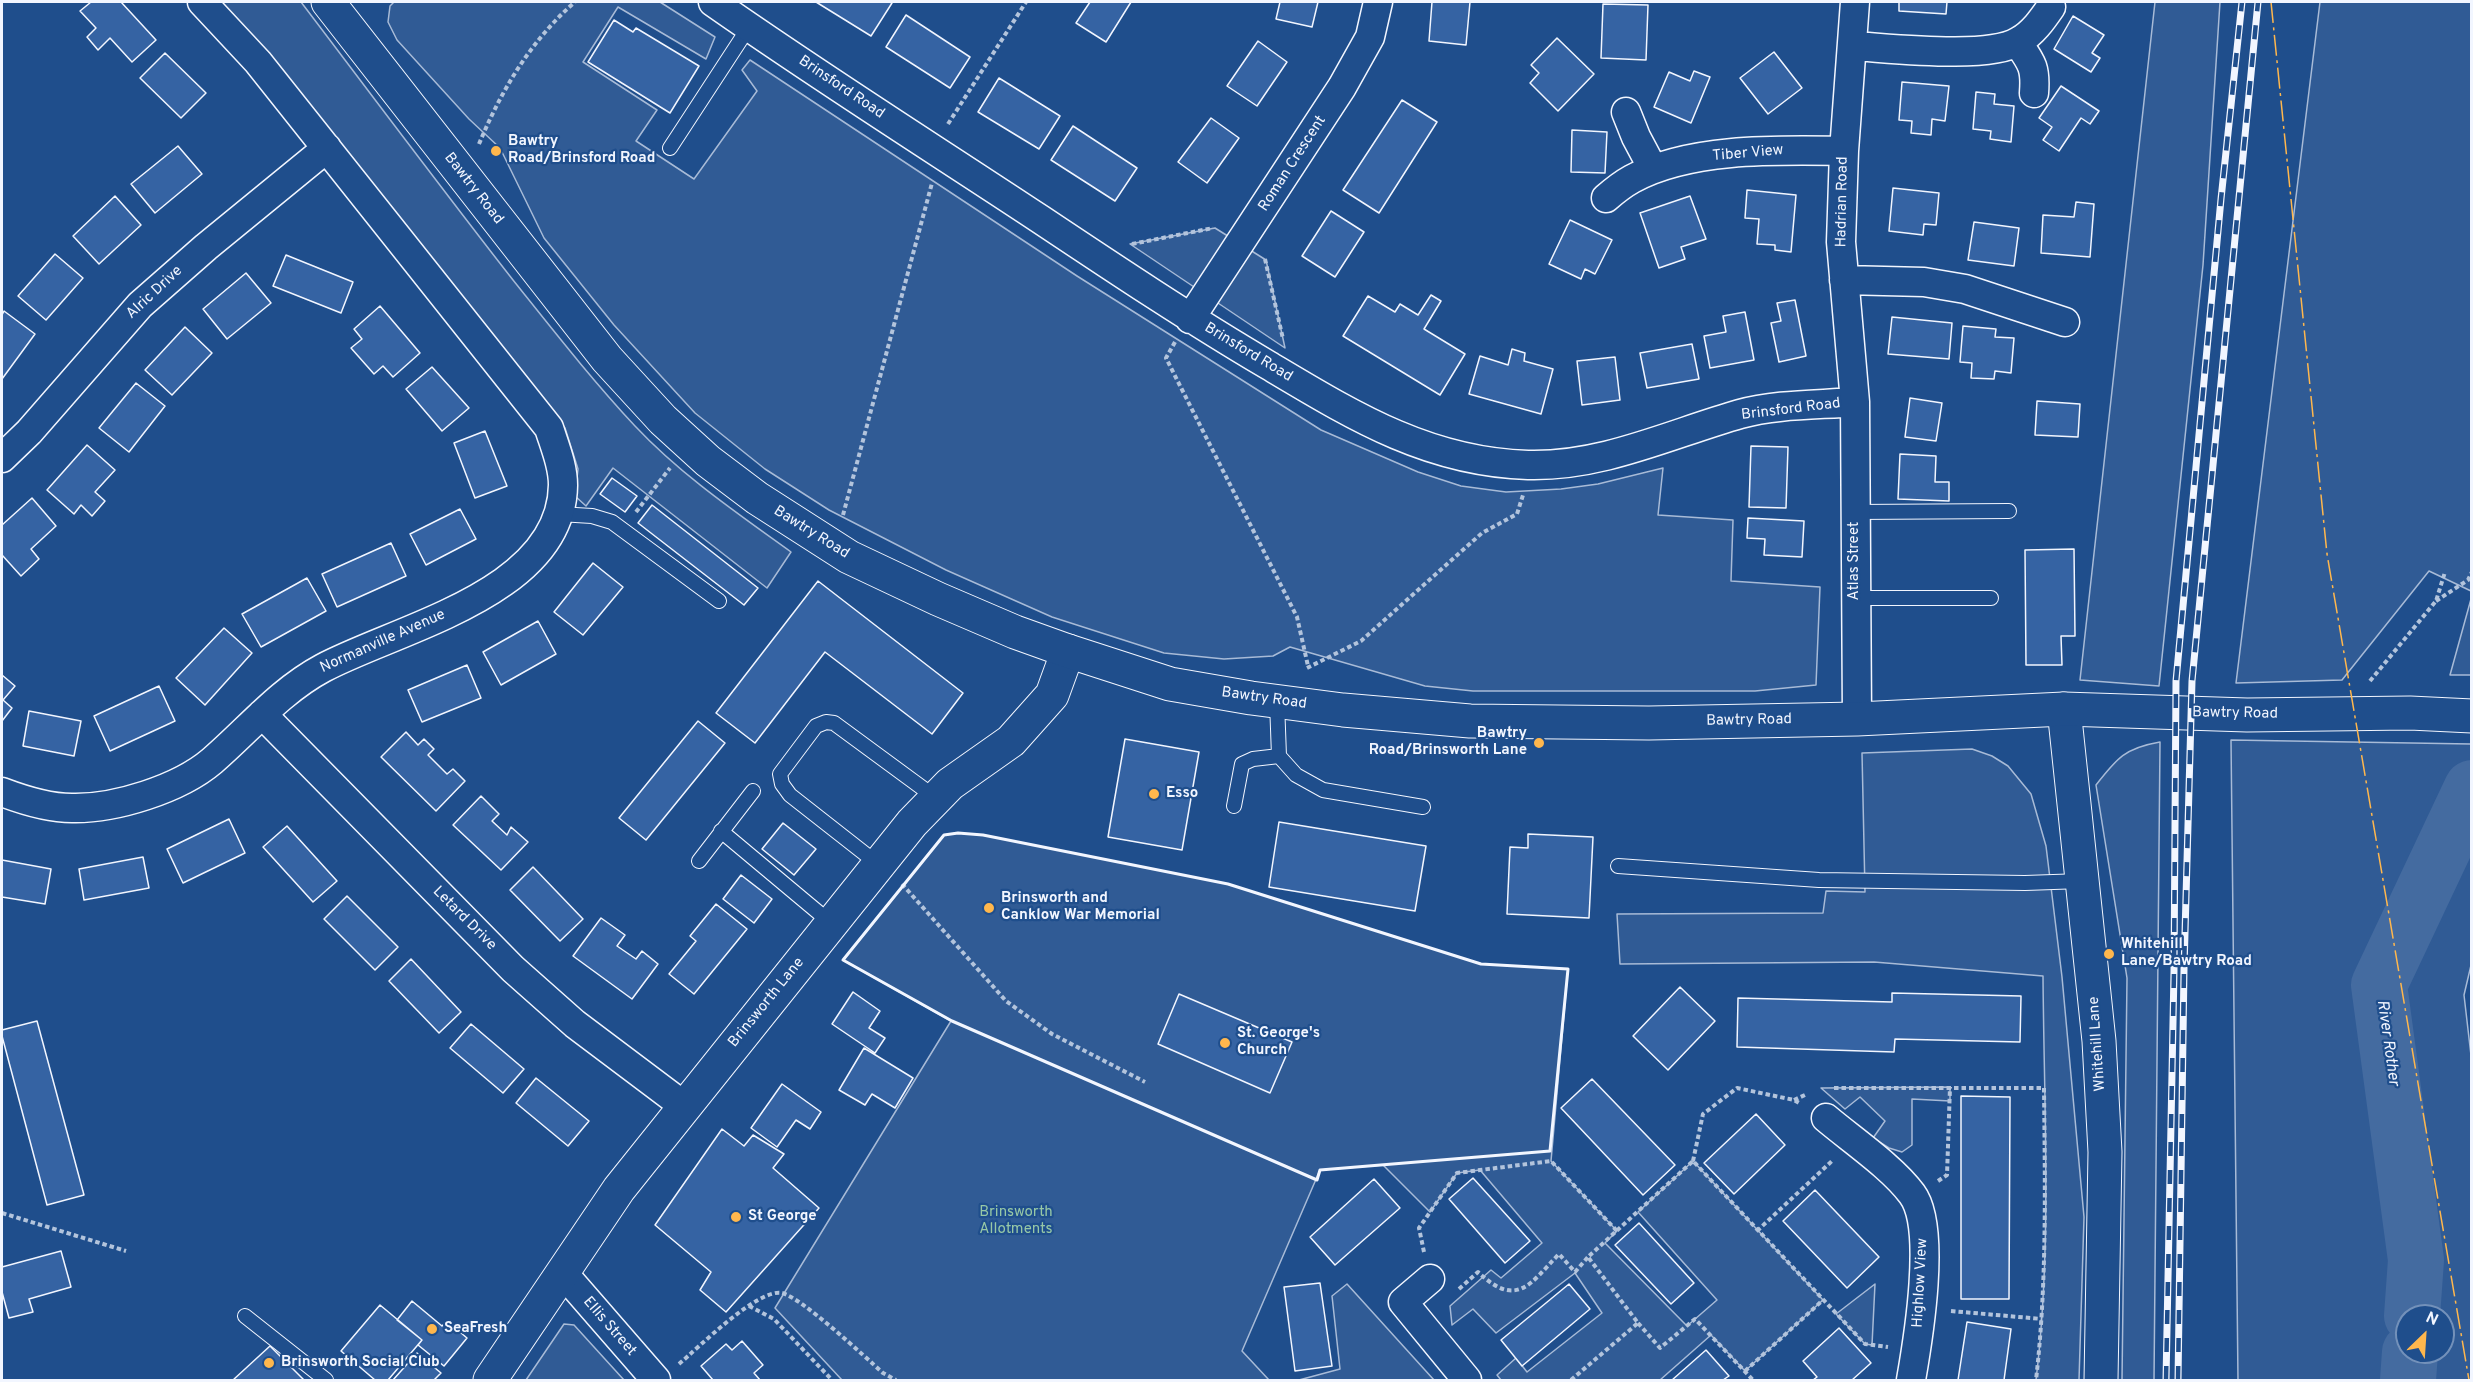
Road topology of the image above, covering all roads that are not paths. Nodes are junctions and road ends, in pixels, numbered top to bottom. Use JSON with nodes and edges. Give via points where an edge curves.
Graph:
{"nodes":[{"id":1,"x":202,"y":2,"type":"edge"},
{"id":2,"x":331,"y":2,"type":"edge"},
{"id":3,"x":713,"y":2,"type":"edge"},
{"id":4,"x":1378,"y":2,"type":"edge"},
{"id":5,"x":1855,"y":2,"type":"edge"},
{"id":6,"x":2051,"y":7,"type":"dead end"},
{"id":7,"x":749,"y":27,"type":"junction"},
{"id":8,"x":2018,"y":43,"type":"junction"},
{"id":9,"x":1852,"y":46,"type":"junction"},
{"id":10,"x":2034,"y":93,"type":"dead end"},
{"id":11,"x":1626,"y":112,"type":"dead end"},
{"id":12,"x":327,"y":148,"type":"junction"},
{"id":13,"x":670,"y":148,"type":"dead end"},
{"id":14,"x":1844,"y":151,"type":"junction"},
{"id":15,"x":1653,"y":169,"type":"junction"},
{"id":16,"x":1606,"y":198,"type":"dead end"},
{"id":17,"x":1844,"y":280,"type":"junction"},
{"id":18,"x":1190,"y":319,"type":"junction"},
{"id":19,"x":2065,"y":322,"type":"dead end"},
{"id":20,"x":1855,"y":402,"type":"junction"},
{"id":21,"x":2,"y":458,"type":"edge"},
{"id":22,"x":1855,"y":512,"type":"junction"},
{"id":23,"x":2009,"y":512,"type":"dead end"},
{"id":24,"x":559,"y":514,"type":"junction"},
{"id":25,"x":1855,"y":598,"type":"junction"},
{"id":26,"x":1991,"y":598,"type":"dead end"},
{"id":27,"x":719,"y":601,"type":"dead end"},
{"id":28,"x":1068,"y":651,"type":"junction"},
{"id":29,"x":1285,"y":703,"type":"junction"},
{"id":30,"x":2064,"y":710,"type":"junction"},
{"id":31,"x":262,"y":714,"type":"junction"},
{"id":32,"x":2457,"y":716,"type":"edge"},
{"id":33,"x":1857,"y":719,"type":"junction"},
{"id":34,"x":1279,"y":756,"type":"junction"},
{"id":35,"x":753,"y":791,"type":"dead end"},
{"id":36,"x":2,"y":792,"type":"edge"},
{"id":37,"x":936,"y":798,"type":"junction"},
{"id":38,"x":1234,"y":806,"type":"dead end"},
{"id":39,"x":1423,"y":807,"type":"dead end"},
{"id":40,"x":722,"y":831,"type":"junction"},
{"id":41,"x":699,"y":861,"type":"dead end"},
{"id":42,"x":878,"y":864,"type":"junction"},
{"id":43,"x":1618,"y":866,"type":"dead end"},
{"id":44,"x":2082,"y":881,"type":"junction"},
{"id":45,"x":831,"y":923,"type":"junction"},
{"id":46,"x":684,"y":1106,"type":"junction"},
{"id":47,"x":1826,"y":1118,"type":"road end"},
{"id":48,"x":562,"y":1273,"type":"junction"},
{"id":49,"x":1430,"y":1279,"type":"road end"},
{"id":50,"x":245,"y":1316,"type":"dead end"},
{"id":51,"x":666,"y":1373,"type":"edge"},
{"id":52,"x":326,"y":1380,"type":"edge"},
{"id":53,"x":490,"y":1380,"type":"edge"},
{"id":54,"x":1467,"y":1380,"type":"edge"},
{"id":55,"x":1911,"y":1380,"type":"edge"},
{"id":56,"x":2101,"y":1380,"type":"edge"}],
"edges":[{"from":1,"to":12,"type":"street","via":[[258,62]]},
{"from":2,"to":28,"type":"main road","name":"Bawtry Road","via":[[607,359],[688,444],[757,498],[896,581]]},
{"from":3,"to":7,"type":"street","name":"Brinsford Road"},
{"from":4,"to":18,"type":"street","name":"Roman Crescent","via":[[1370,37],[1342,87]]},
{"from":5,"to":9,"type":"street","name":"Hadrian Road"},
{"from":6,"to":8,"type":"street","via":[[2036,28]]},
{"from":7,"to":13,"type":"lane"},
{"from":7,"to":18,"type":"street","name":"Brinsford Road"},
{"from":8,"to":9,"type":"street","via":[[1991,50],[1953,51]]},
{"from":8,"to":10,"type":"street","via":[[2035,72]]},
{"from":9,"to":14,"type":"street","name":"Hadrian Road"},
{"from":11,"to":15,"type":"street"},
{"from":12,"to":21,"type":"street","name":"Alric Drive","via":[[140,305]]},
{"from":12,"to":24,"type":"street","name":"Normanville Avenue","via":[[549,429],[560,459],[563,486]]},
{"from":14,"to":15,"type":"street","name":"Tiber View","via":[[1764,149]]},
{"from":14,"to":17,"type":"street","name":"Hadrian Road"},
{"from":15,"to":16,"type":"street","name":"Tiber View"},
{"from":17,"to":19,"type":"street","via":[[1924,282],[1965,289]]},
{"from":17,"to":20,"type":"street","name":"Hadrian Road"},
{"from":18,"to":20,"type":"street","name":"Brinsford Road","via":[[1361,420],[1400,438],[1488,462],[1531,465],[1591,460],[1743,413]]},
{"from":20,"to":22,"type":"street","name":"Atlas Street"},
{"from":22,"to":23,"type":"lane"},
{"from":22,"to":25,"type":"street","name":"Atlas Street"},
{"from":24,"to":27,"type":"lane","via":[[612,522]]},
{"from":24,"to":31,"type":"street","name":"Normanville Avenue","via":[[543,544],[492,591],[408,633],[324,668],[296,685]]},
{"from":25,"to":26,"type":"lane"},
{"from":25,"to":33,"type":"street","name":"Atlas Street"},
{"from":28,"to":29,"type":"main road","name":"Bawtry Road","via":[[1170,684]]},
{"from":28,"to":37,"type":"main road","name":"Brinsworth Lane","via":[[1052,694],[1011,741]]},
{"from":29,"to":33,"type":"main road","name":"Bawtry Road","via":[[1470,721]]},
{"from":29,"to":34,"type":"lane"},
{"from":30,"to":32,"type":"main road","name":"Bawtry Road"},
{"from":30,"to":33,"type":"main road","name":"Bawtry Road"},
{"from":30,"to":44,"type":"main road","name":"Whitehill Lane"},
{"from":31,"to":36,"type":"street","name":"Normanville Avenue","via":[[209,763],[134,799],[71,808]]},
{"from":31,"to":46,"type":"street","name":"Letard Drive","via":[[513,969],[575,1024]]},
{"from":34,"to":38,"type":"lane","via":[[1242,764]]},
{"from":34,"to":39,"type":"lane","via":[[1296,775],[1323,790]]},
{"from":35,"to":40,"type":"lane"},
{"from":37,"to":42,"type":"main road","name":"Brinsworth Lane"},
{"from":37,"to":42,"type":"lane","via":[[834,723],[816,726],[780,774],[782,784],[790,795]]},
{"from":40,"to":41,"type":"lane"},
{"from":40,"to":45,"type":"lane"},
{"from":42,"to":45,"type":"main road","name":"Brinsworth Lane"},
{"from":43,"to":44,"type":"lane","via":[[1819,880]]},
{"from":44,"to":56,"type":"main road","name":"Whitehill Lane","via":[[2099,1041],[2104,1152]]},
{"from":45,"to":46,"type":"main road","name":"Brinsworth Lane"},
{"from":46,"to":48,"type":"main road","name":"Brinsworth Lane","via":[[619,1189]]},
{"from":47,"to":55,"type":"street","name":"Highlow View","via":[[1899,1179],[1914,1196],[1922,1215],[1925,1250]]},
{"from":48,"to":51,"type":"street","name":"Ellis Street"},
{"from":48,"to":53,"type":"main road","name":"Brinsworth Lane"},
{"from":49,"to":54,"type":"street","via":[[1404,1302]]},
{"from":50,"to":52,"type":"lane"}]}
